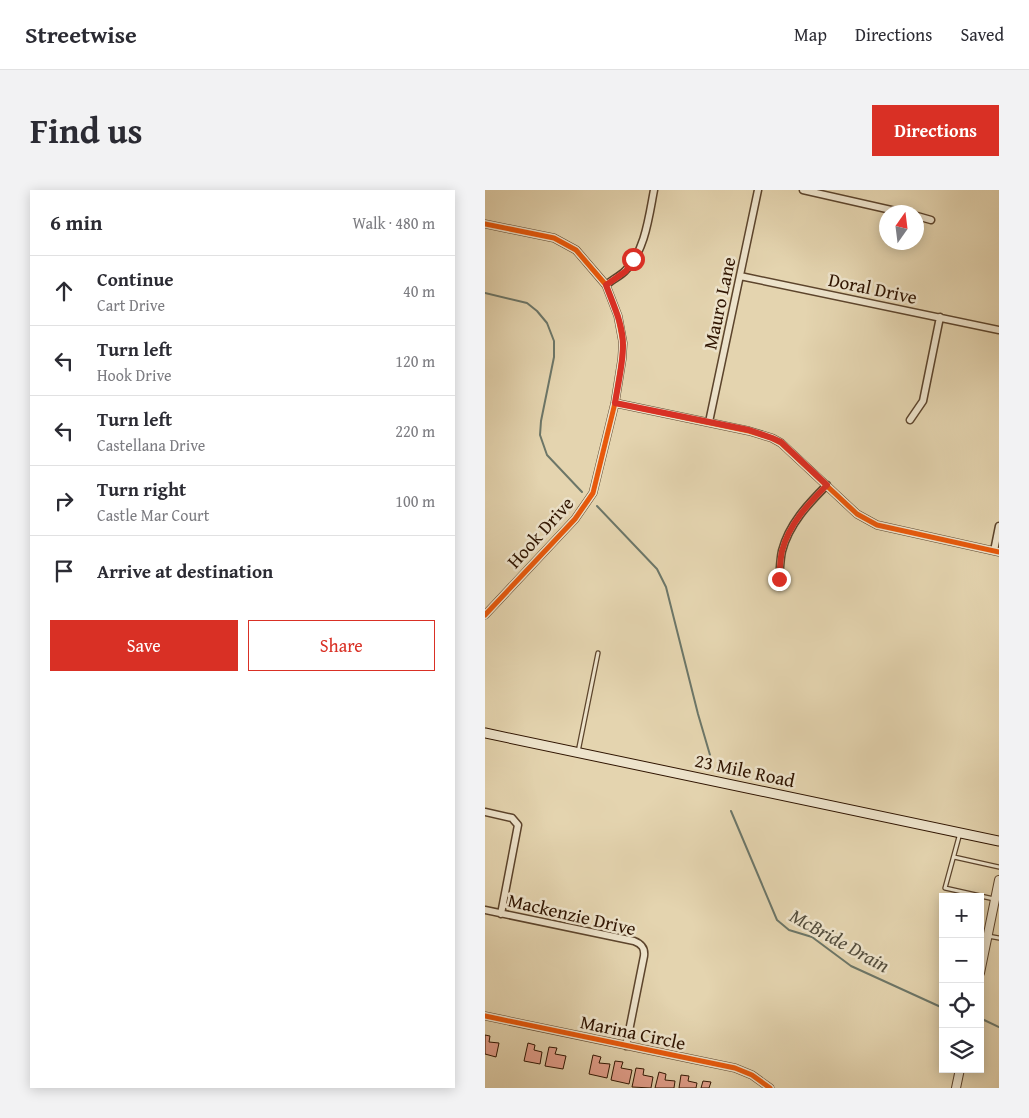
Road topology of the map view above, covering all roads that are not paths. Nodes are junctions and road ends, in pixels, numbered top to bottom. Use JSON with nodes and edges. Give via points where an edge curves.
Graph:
{"nodes":[{"id":1,"x":654,"y":190,"type":"edge"},
{"id":2,"x":758,"y":190,"type":"edge"},
{"id":3,"x":803,"y":190,"type":"edge"},
{"id":4,"x":879,"y":207,"type":"edge"},
{"id":5,"x":924,"y":218,"type":"edge"},
{"id":6,"x":931,"y":220,"type":"dead end"},
{"id":7,"x":485,"y":224,"type":"edge"},
{"id":8,"x":740,"y":276,"type":"junction"},
{"id":9,"x":606,"y":285,"type":"junction"},
{"id":10,"x":940,"y":317,"type":"junction"},
{"id":11,"x":999,"y":330,"type":"edge"},
{"id":12,"x":615,"y":403,"type":"junction"},
{"id":13,"x":910,"y":420,"type":"dead end"},
{"id":14,"x":709,"y":422,"type":"junction"},
{"id":15,"x":827,"y":485,"type":"junction"},
{"id":16,"x":999,"y":526,"type":"edge"},
{"id":17,"x":996,"y":551,"type":"edge"},
{"id":18,"x":779,"y":579,"type":"dead end"},
{"id":19,"x":485,"y":615,"type":"edge"},
{"id":20,"x":599,"y":653,"type":"dead end"},
{"id":21,"x":485,"y":733,"type":"edge"},
{"id":22,"x":578,"y":752,"type":"junction"},
{"id":23,"x":485,"y":812,"type":"edge"},
{"id":24,"x":960,"y":833,"type":"junction"},
{"id":25,"x":999,"y":841,"type":"edge"},
{"id":26,"x":953,"y":857,"type":"junction"},
{"id":27,"x":999,"y":867,"type":"edge"},
{"id":28,"x":999,"y":880,"type":"edge"},
{"id":29,"x":995,"y":899,"type":"junction"},
{"id":30,"x":485,"y":910,"type":"edge"},
{"id":31,"x":501,"y":914,"type":"junction"},
{"id":32,"x":988,"y":936,"type":"junction"},
{"id":33,"x":999,"y":938,"type":"edge"},
{"id":34,"x":984,"y":954,"type":"edge"},
{"id":35,"x":485,"y":1016,"type":"edge"},
{"id":36,"x":626,"y":1046,"type":"junction"},
{"id":37,"x":959,"y":1073,"type":"edge"},
{"id":38,"x":770,"y":1088,"type":"edge"},
{"id":39,"x":956,"y":1088,"type":"edge"}],
"edges":[{"from":1,"to":9,"type":"street","via":[[640,247],[626,271]]},
{"from":2,"to":8,"type":"street","name":"Mauro Lane"},
{"from":3,"to":4,"type":"street"},
{"from":5,"to":6,"type":"street"},
{"from":7,"to":9,"type":"street","name":"Hook Drive","via":[[553,238],[576,250]]},
{"from":8,"to":10,"type":"street","name":"Doral Drive"},
{"from":8,"to":14,"type":"street","name":"Mauro Lane"},
{"from":9,"to":12,"type":"street","name":"Hook Drive","via":[[618,316],[623,343]]},
{"from":10,"to":11,"type":"street","name":"Doral Drive"},
{"from":10,"to":13,"type":"street","via":[[923,401]]},
{"from":12,"to":14,"type":"street"},
{"from":12,"to":19,"type":"street","name":"Hook Drive","via":[[593,493],[575,519]]},
{"from":14,"to":15,"type":"street","via":[[749,430],[781,442]]},
{"from":15,"to":17,"type":"street","via":[[857,514],[877,525]]},
{"from":15,"to":18,"type":"street","via":[[794,524],[782,551]]},
{"from":16,"to":17,"type":"street"},
{"from":20,"to":22,"type":"lane"},
{"from":21,"to":22,"type":"main road","name":"23 Mile Road"},
{"from":22,"to":24,"type":"main road","name":"23 Mile Road"},
{"from":23,"to":31,"type":"street","via":[[516,820],[518,827]]},
{"from":24,"to":25,"type":"main road","name":"23 Mile Road"},
{"from":24,"to":26,"type":"lane"},
{"from":26,"to":27,"type":"lane"},
{"from":26,"to":29,"type":"lane","via":[[945,888]]},
{"from":28,"to":29,"type":"street"},
{"from":29,"to":32,"type":"street"},
{"from":30,"to":31,"type":"street","name":"Mackenzie Drive"},
{"from":31,"to":36,"type":"street","name":"Mackenzie Drive","via":[[634,941],[643,946],[644,956]]},
{"from":32,"to":33,"type":"lane"},
{"from":32,"to":34,"type":"street"},
{"from":35,"to":36,"type":"street","name":"Marina Circle"},
{"from":36,"to":38,"type":"street","name":"Marina Circle","via":[[735,1068],[753,1075]]},
{"from":37,"to":39,"type":"street"}]}
